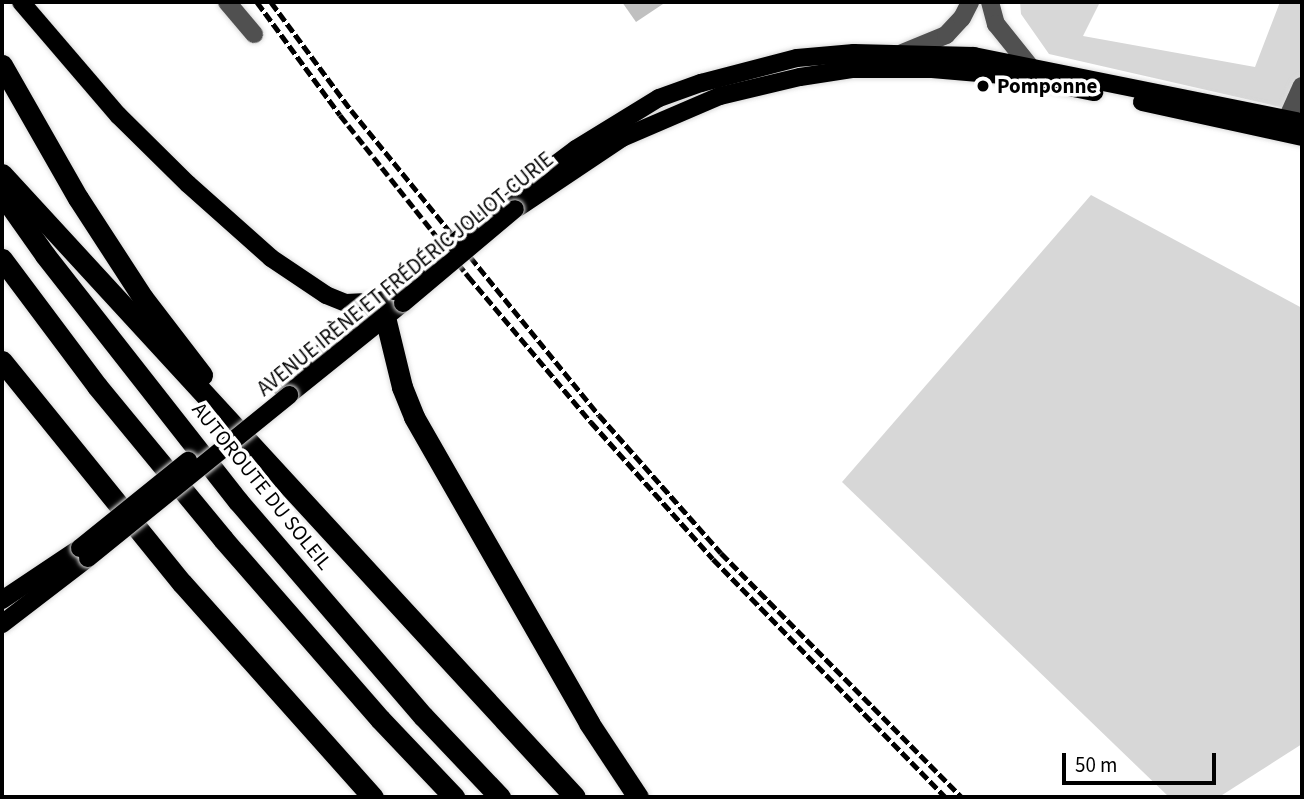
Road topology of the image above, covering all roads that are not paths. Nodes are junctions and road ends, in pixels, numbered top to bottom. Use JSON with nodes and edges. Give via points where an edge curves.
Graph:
{"nodes":[{"id":1,"x":23,"y":2,"type":"edge"},
{"id":2,"x":227,"y":2,"type":"edge"},
{"id":3,"x":971,"y":2,"type":"edge"},
{"id":4,"x":990,"y":2,"type":"edge"},
{"id":5,"x":254,"y":34,"type":"dead end"},
{"id":6,"x":902,"y":53,"type":"junction"},
{"id":7,"x":2,"y":65,"type":"edge"},
{"id":8,"x":1029,"y":65,"type":"junction"},
{"id":9,"x":1302,"y":86,"type":"edge"},
{"id":10,"x":1294,"y":121,"type":"edge"},
{"id":11,"x":1302,"y":137,"type":"edge"},
{"id":12,"x":2,"y":174,"type":"edge"},
{"id":13,"x":2,"y":194,"type":"edge"},
{"id":14,"x":511,"y":205,"type":"junction"},
{"id":15,"x":2,"y":260,"type":"edge"},
{"id":16,"x":391,"y":303,"type":"junction"},
{"id":17,"x":2,"y":360,"type":"edge"},
{"id":18,"x":271,"y":466,"type":"junction"},
{"id":19,"x":84,"y":553,"type":"junction"},
{"id":20,"x":2,"y":600,"type":"edge"},
{"id":21,"x":2,"y":624,"type":"edge"},
{"id":22,"x":373,"y":797,"type":"edge"},
{"id":23,"x":454,"y":797,"type":"edge"},
{"id":24,"x":500,"y":797,"type":"edge"},
{"id":25,"x":575,"y":797,"type":"edge"},
{"id":26,"x":638,"y":797,"type":"edge"}],
"edges":[{"from":1,"to":16,"type":"main road","via":[[118,115],[271,258],[346,303]]},
{"from":2,"to":5,"type":"street"},
{"from":3,"to":6,"type":"street","via":[[946,35]]},
{"from":4,"to":8,"type":"street","via":[[996,24]]},
{"from":6,"to":8,"type":"main road","name":"AVENUE IRÈNE ET FRÉDÉRIC JOLIOT-CURIE","via":[[974,56]]},
{"from":6,"to":14,"type":"main road","name":"AVENUE IRÈNE ET FRÉDÉRIC JOLIOT-CURIE","via":[[797,58],[659,98],[576,149]]},
{"from":7,"to":18,"type":"highway","via":[[78,198],[143,298]]},
{"from":8,"to":10,"type":"main road","name":"AVENUE IRÈNE ET FRÉDÉRIC JOLIOT-CURIE"},
{"from":9,"to":10,"type":"street"},
{"from":11,"to":14,"type":"main road","name":"AVENUE IRÈNE ET FRÉDÉRIC JOLIOT-CURIE","via":[[1014,76],[853,69],[751,88],[689,108],[622,138]]},
{"from":12,"to":18,"type":"highway"},
{"from":13,"to":24,"type":"highway","name":"AUTOROUTE DU SOLEIL","via":[[238,501],[423,716]]},
{"from":14,"to":16,"type":"main road","name":"AVENUE IRÈNE ET FRÉDÉRIC JOLIOT-CURIE","bridge":true},
{"from":15,"to":23,"type":"highway","via":[[97,386],[223,539]]},
{"from":16,"to":19,"type":"main road","name":"AVENUE IRÈNE ET FRÉDÉRIC JOLIOT-CURIE","bridge":true},
{"from":16,"to":26,"type":"highway","via":[[402,387],[414,417],[589,723]]},
{"from":17,"to":22,"type":"highway","via":[[182,583]]},
{"from":18,"to":25,"type":"highway"},
{"from":19,"to":20,"type":"main road","name":"AVENUE IRÈNE ET FRÉDÉRIC JOLIOT-CURIE"},
{"from":19,"to":21,"type":"main road","name":"AVENUE IRÈNE ET FRÉDÉRIC JOLIOT-CURIE"}]}
